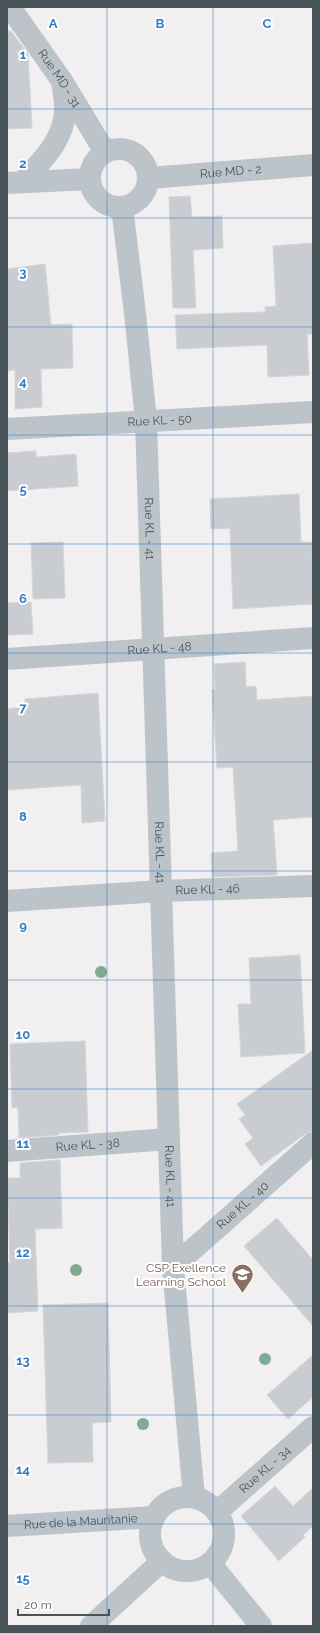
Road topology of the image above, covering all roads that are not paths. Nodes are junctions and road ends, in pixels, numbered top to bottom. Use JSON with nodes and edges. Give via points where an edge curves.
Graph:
{"nodes":[{"id":1,"x":10,"y":7,"type":"edge"},
{"id":2,"x":62,"y":81,"type":"junction"},
{"id":3,"x":105,"y":152,"type":"junction"},
{"id":4,"x":313,"y":165,"type":"edge"},
{"id":5,"x":148,"y":178,"type":"junction"},
{"id":6,"x":90,"y":179,"type":"junction"},
{"id":7,"x":15,"y":183,"type":"edge"},
{"id":8,"x":122,"y":207,"type":"junction"},
{"id":9,"x":313,"y":412,"type":"edge"},
{"id":10,"x":146,"y":421,"type":"junction"},
{"id":11,"x":7,"y":429,"type":"edge"},
{"id":12,"x":313,"y":638,"type":"edge"},
{"id":13,"x":153,"y":648,"type":"junction"},
{"id":14,"x":7,"y":659,"type":"edge"},
{"id":15,"x":313,"y":886,"type":"edge"},
{"id":16,"x":161,"y":891,"type":"junction"},
{"id":17,"x":7,"y":901,"type":"edge"},
{"id":18,"x":169,"y":1139,"type":"junction"},
{"id":19,"x":313,"y":1143,"type":"edge"},
{"id":20,"x":7,"y":1151,"type":"edge"},
{"id":21,"x":173,"y":1267,"type":"junction"},
{"id":22,"x":313,"y":1427,"type":"edge"},
{"id":23,"x":194,"y":1497,"type":"junction"},
{"id":24,"x":217,"y":1512,"type":"junction"},
{"id":25,"x":154,"y":1517,"type":"junction"},
{"id":26,"x":7,"y":1526,"type":"edge"},
{"id":27,"x":162,"y":1561,"type":"junction"},
{"id":28,"x":210,"y":1563,"type":"junction"},
{"id":29,"x":91,"y":1626,"type":"edge"},
{"id":30,"x":261,"y":1626,"type":"edge"}],
"edges":[{"from":1,"to":2,"type":"street","name":"Rue MD - 31"},
{"from":2,"to":3,"type":"street","name":"Rue MD - 31"},
{"from":2,"to":7,"type":"street","via":[[65,112],[60,135],[52,149]]},
{"from":3,"to":5,"type":"street","via":[[125,149],[134,152],[147,168]]},
{"from":3,"to":6,"type":"street","via":[[93,163]]},
{"from":4,"to":5,"type":"street","name":"Rue MD - 2"},
{"from":5,"to":8,"type":"street","via":[[143,194],[130,205]]},
{"from":6,"to":7,"type":"street"},
{"from":6,"to":8,"type":"street","via":[[96,197],[103,203]]},
{"from":8,"to":10,"type":"street","name":"Rue KL - 41"},
{"from":9,"to":10,"type":"street","name":"Rue KL - 50"},
{"from":10,"to":11,"type":"street","name":"Rue KL - 50"},
{"from":10,"to":13,"type":"street","name":"Rue KL - 41"},
{"from":12,"to":13,"type":"street","name":"Rue KL - 48"},
{"from":13,"to":14,"type":"street","name":"Rue KL - 48"},
{"from":13,"to":16,"type":"street","name":"Rue KL - 41"},
{"from":15,"to":16,"type":"street","name":"Rue KL - 46"},
{"from":16,"to":17,"type":"street","name":"Rue KL - 46"},
{"from":16,"to":18,"type":"street","name":"Rue KL - 41"},
{"from":18,"to":20,"type":"street","name":"Rue KL - 38"},
{"from":18,"to":21,"type":"street","name":"Rue KL - 41"},
{"from":19,"to":21,"type":"street","name":"Rue KL - 40"},
{"from":21,"to":23,"type":"street","name":"Rue KL - 41"},
{"from":22,"to":24,"type":"street","name":"Rue KL - 34"},
{"from":23,"to":24,"type":"street","via":[[207,1503]]},
{"from":23,"to":25,"type":"street","via":[[182,1497],[171,1501]]},
{"from":24,"to":28,"type":"street","via":[[223,1522],[224,1539],[223,1545]]},
{"from":25,"to":26,"type":"street","name":"Rue de la Mauritanie"},
{"from":25,"to":27,"type":"street","via":[[150,1541],[154,1552]]},
{"from":27,"to":28,"type":"street","via":[[170,1567],[190,1571]]},
{"from":27,"to":29,"type":"street"},
{"from":28,"to":30,"type":"street"}]}
